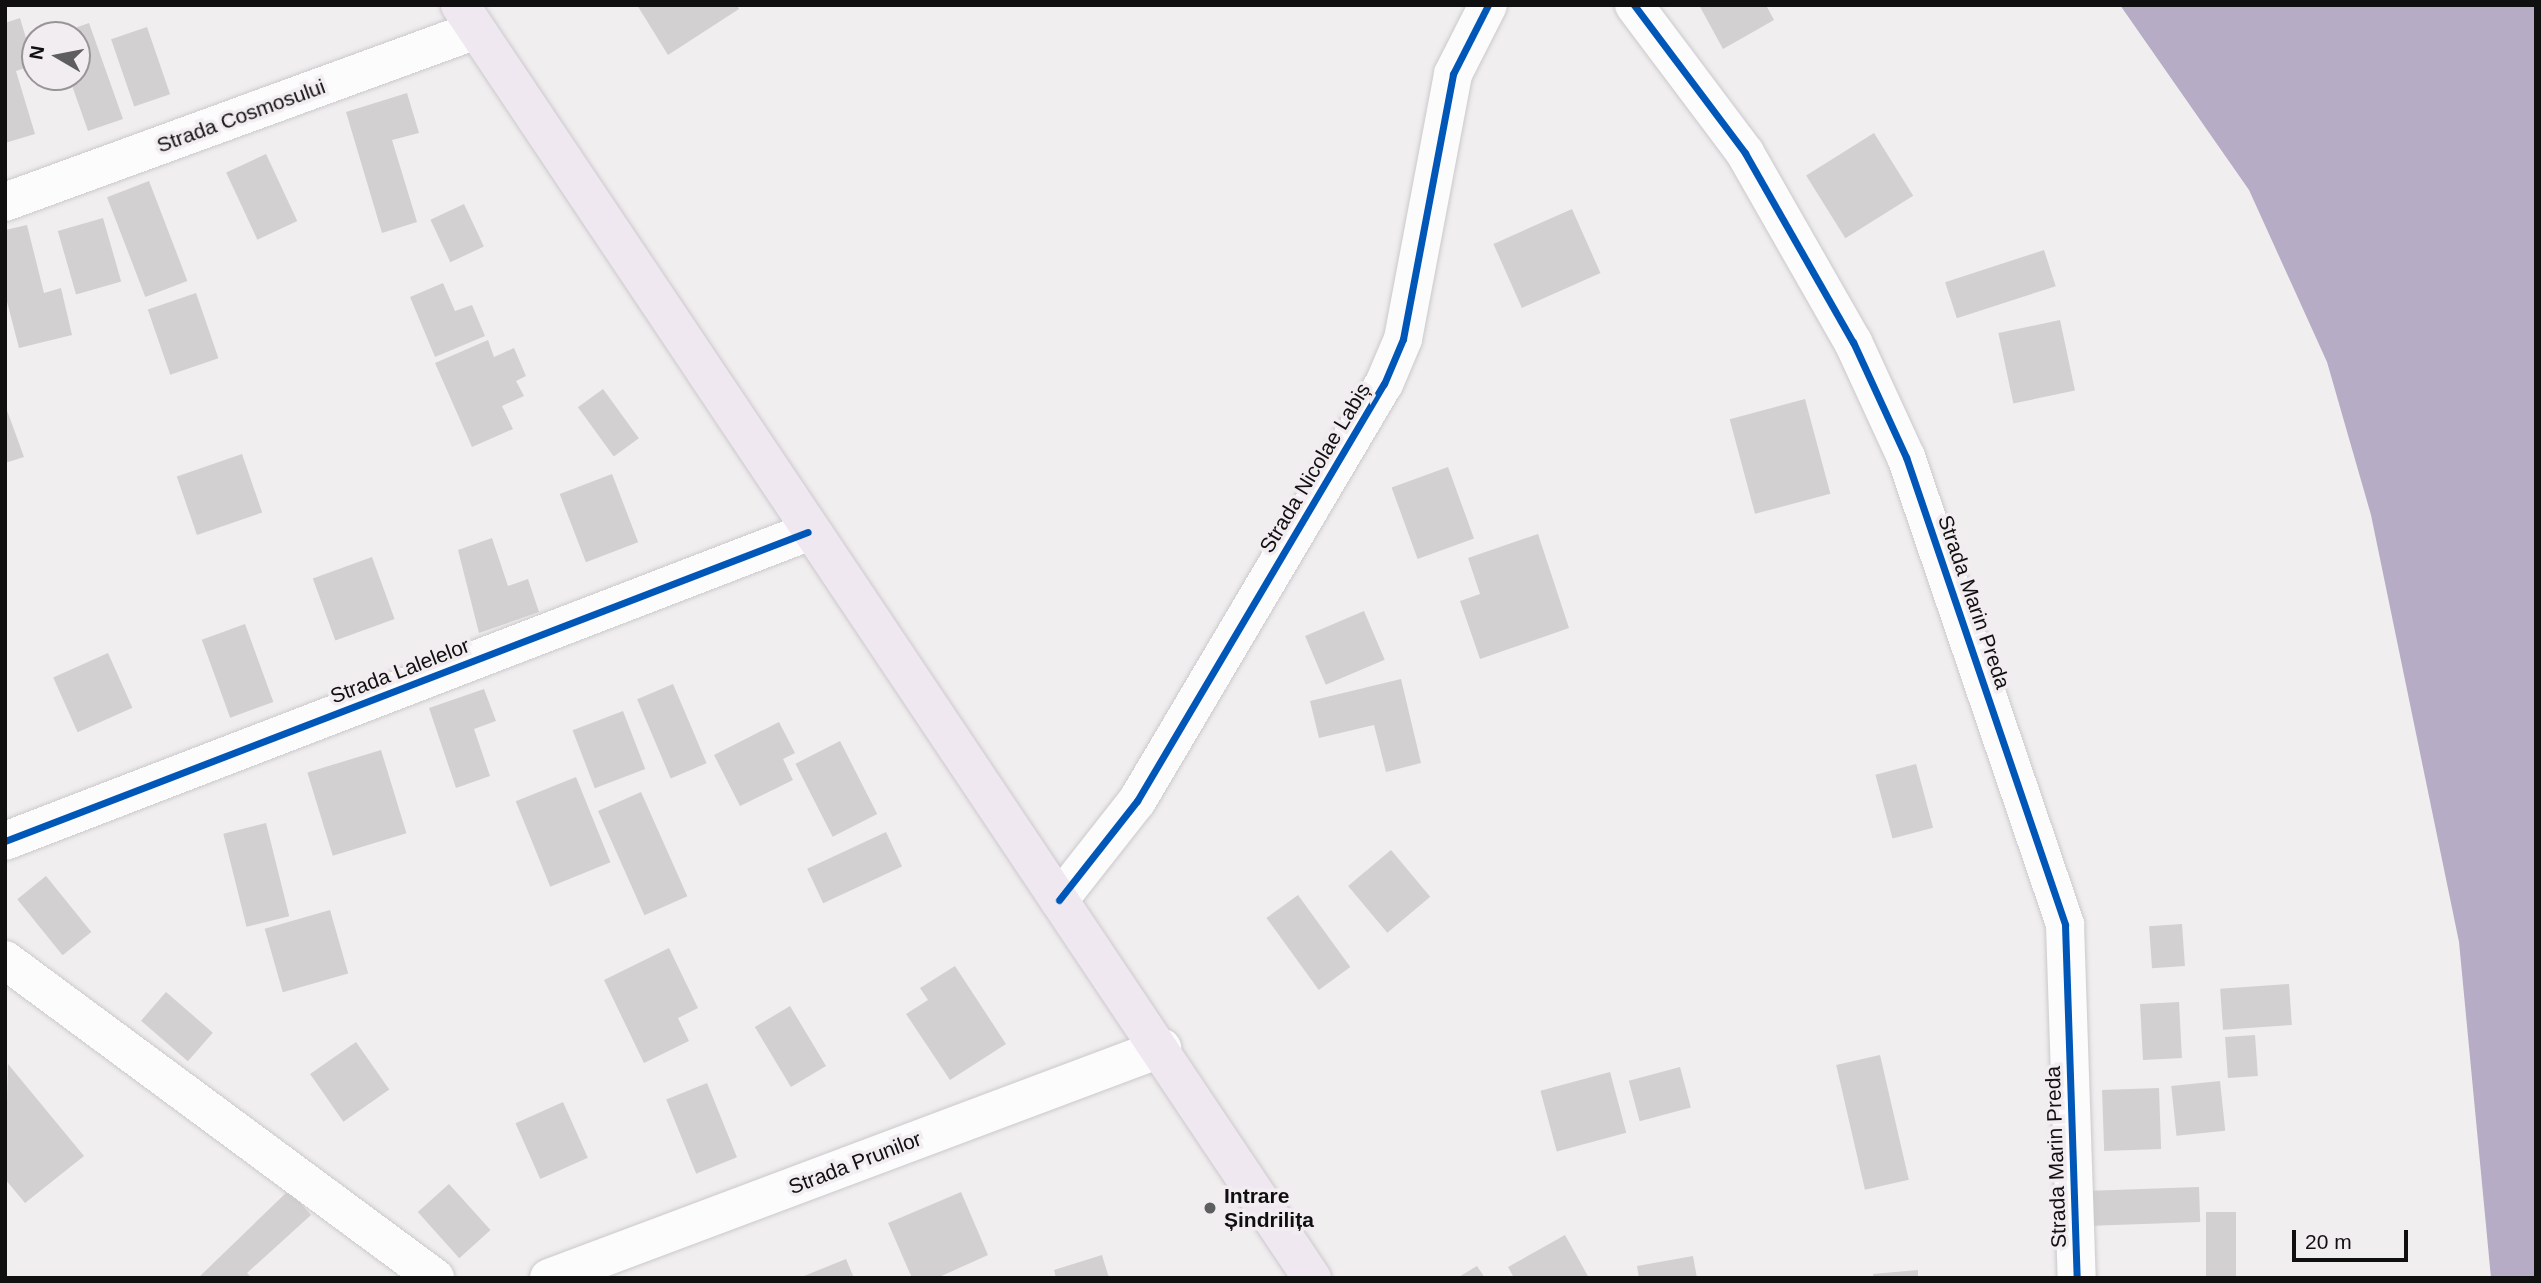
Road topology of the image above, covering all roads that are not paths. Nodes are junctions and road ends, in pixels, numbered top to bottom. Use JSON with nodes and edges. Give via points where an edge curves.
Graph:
{"nodes":[{"id":1,"x":1488,"y":5,"type":"edge"},
{"id":2,"x":1634,"y":5,"type":"edge"},
{"id":3,"x":468,"y":18,"type":"edge"},
{"id":4,"x":5,"y":201,"type":"edge"},
{"id":5,"x":808,"y":532,"type":"junction"},
{"id":6,"x":5,"y":841,"type":"edge"},
{"id":7,"x":1059,"y":900,"type":"junction"},
{"id":8,"x":5,"y":960,"type":"edge"},
{"id":9,"x":1162,"y":1048,"type":"junction"},
{"id":10,"x":435,"y":1278,"type":"edge"},
{"id":11,"x":549,"y":1278,"type":"edge"},
{"id":12,"x":1312,"y":1278,"type":"edge"},
{"id":13,"x":2077,"y":1278,"type":"edge"}],
"edges":[{"from":1,"to":7,"type":"street","name":"Strada Nicolae Labiș","via":[[1453,74],[1403,339],[1384,384],[1137,802]]},
{"from":2,"to":13,"type":"street","name":"Strada Marin Preda","via":[[1745,153],[1853,342],[1906,457],[2064,925]]},
{"from":3,"to":4,"type":"street","name":"Strada Cosmosului"},
{"from":3,"to":5,"type":"highway"},
{"from":5,"to":6,"type":"street","name":"Strada Lalelelor"},
{"from":5,"to":7,"type":"highway"},
{"from":7,"to":9,"type":"highway"},
{"from":8,"to":10,"type":"street"},
{"from":9,"to":11,"type":"street","name":"Strada Prunilor"},
{"from":9,"to":12,"type":"highway"}]}
